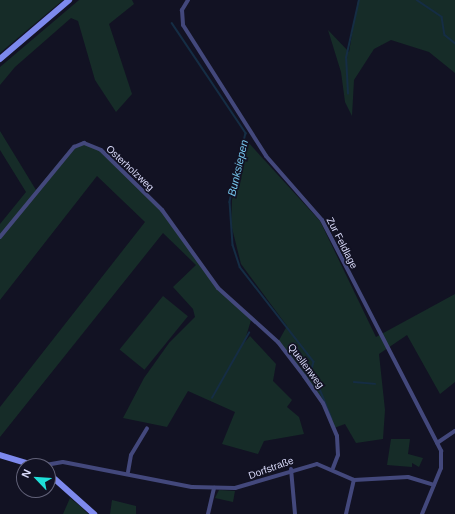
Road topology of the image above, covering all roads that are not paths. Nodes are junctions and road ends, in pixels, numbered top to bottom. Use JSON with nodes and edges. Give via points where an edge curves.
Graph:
{"nodes":[{"id":1,"x":69,"y":0,"type":"edge"},
{"id":2,"x":188,"y":0,"type":"edge"},
{"id":3,"x":0,"y":58,"type":"edge"},
{"id":4,"x":0,"y":237,"type":"edge"},
{"id":5,"x":223,"y":293,"type":"joint"},
{"id":6,"x":147,"y":428,"type":"dead end"},
{"id":7,"x":455,"y":431,"type":"edge"},
{"id":8,"x":436,"y":443,"type":"junction"},
{"id":9,"x":0,"y":455,"type":"edge"},
{"id":10,"x":16,"y":460,"type":"edge"},
{"id":11,"x":56,"y":463,"type":"edge"},
{"id":12,"x":333,"y":468,"type":"junction"},
{"id":13,"x":291,"y":469,"type":"junction"},
{"id":14,"x":128,"y":472,"type":"junction"},
{"id":15,"x":56,"y":480,"type":"edge"},
{"id":16,"x":354,"y":480,"type":"junction"},
{"id":17,"x":434,"y":485,"type":"junction"},
{"id":18,"x":214,"y":488,"type":"junction"},
{"id":19,"x":94,"y":514,"type":"edge"},
{"id":20,"x":208,"y":514,"type":"edge"},
{"id":21,"x":295,"y":514,"type":"edge"},
{"id":22,"x":346,"y":514,"type":"edge"},
{"id":23,"x":422,"y":514,"type":"edge"}],
"edges":[{"from":1,"to":3,"type":"street"},
{"from":2,"to":8,"type":"street","name":"Zur Feldlage","via":[[182,10],[183,25],[266,156],[322,220]]},
{"from":4,"to":5,"type":"street","name":"Osterholzweg","via":[[65,155],[84,143],[92,145],[129,175],[162,210]]},
{"from":5,"to":12,"type":"street","name":"Quellenweg","via":[[278,342],[323,403],[337,436],[338,455]]},
{"from":6,"to":14,"type":"street","via":[[131,455]]},
{"from":7,"to":8,"type":"street"},
{"from":8,"to":17,"type":"street","name":"Zur Feldlage","via":[[442,460]]},
{"from":9,"to":10,"type":"street"},
{"from":11,"to":14,"type":"street","name":"Dorfstraße","via":[[63,462]]},
{"from":12,"to":13,"type":"street","name":"Dorfstraße","via":[[318,464]]},
{"from":12,"to":16,"type":"street","name":"Dorfstraße"},
{"from":13,"to":18,"type":"street","name":"Dorfstraße","via":[[255,484]]},
{"from":13,"to":21,"type":"street"},
{"from":14,"to":18,"type":"street","name":"Dorfstraße"},
{"from":15,"to":19,"type":"street"},
{"from":16,"to":17,"type":"street","via":[[408,477]]},
{"from":16,"to":22,"type":"street"},
{"from":17,"to":23,"type":"street","name":"Zur Feldlage"},
{"from":18,"to":20,"type":"street"}]}
